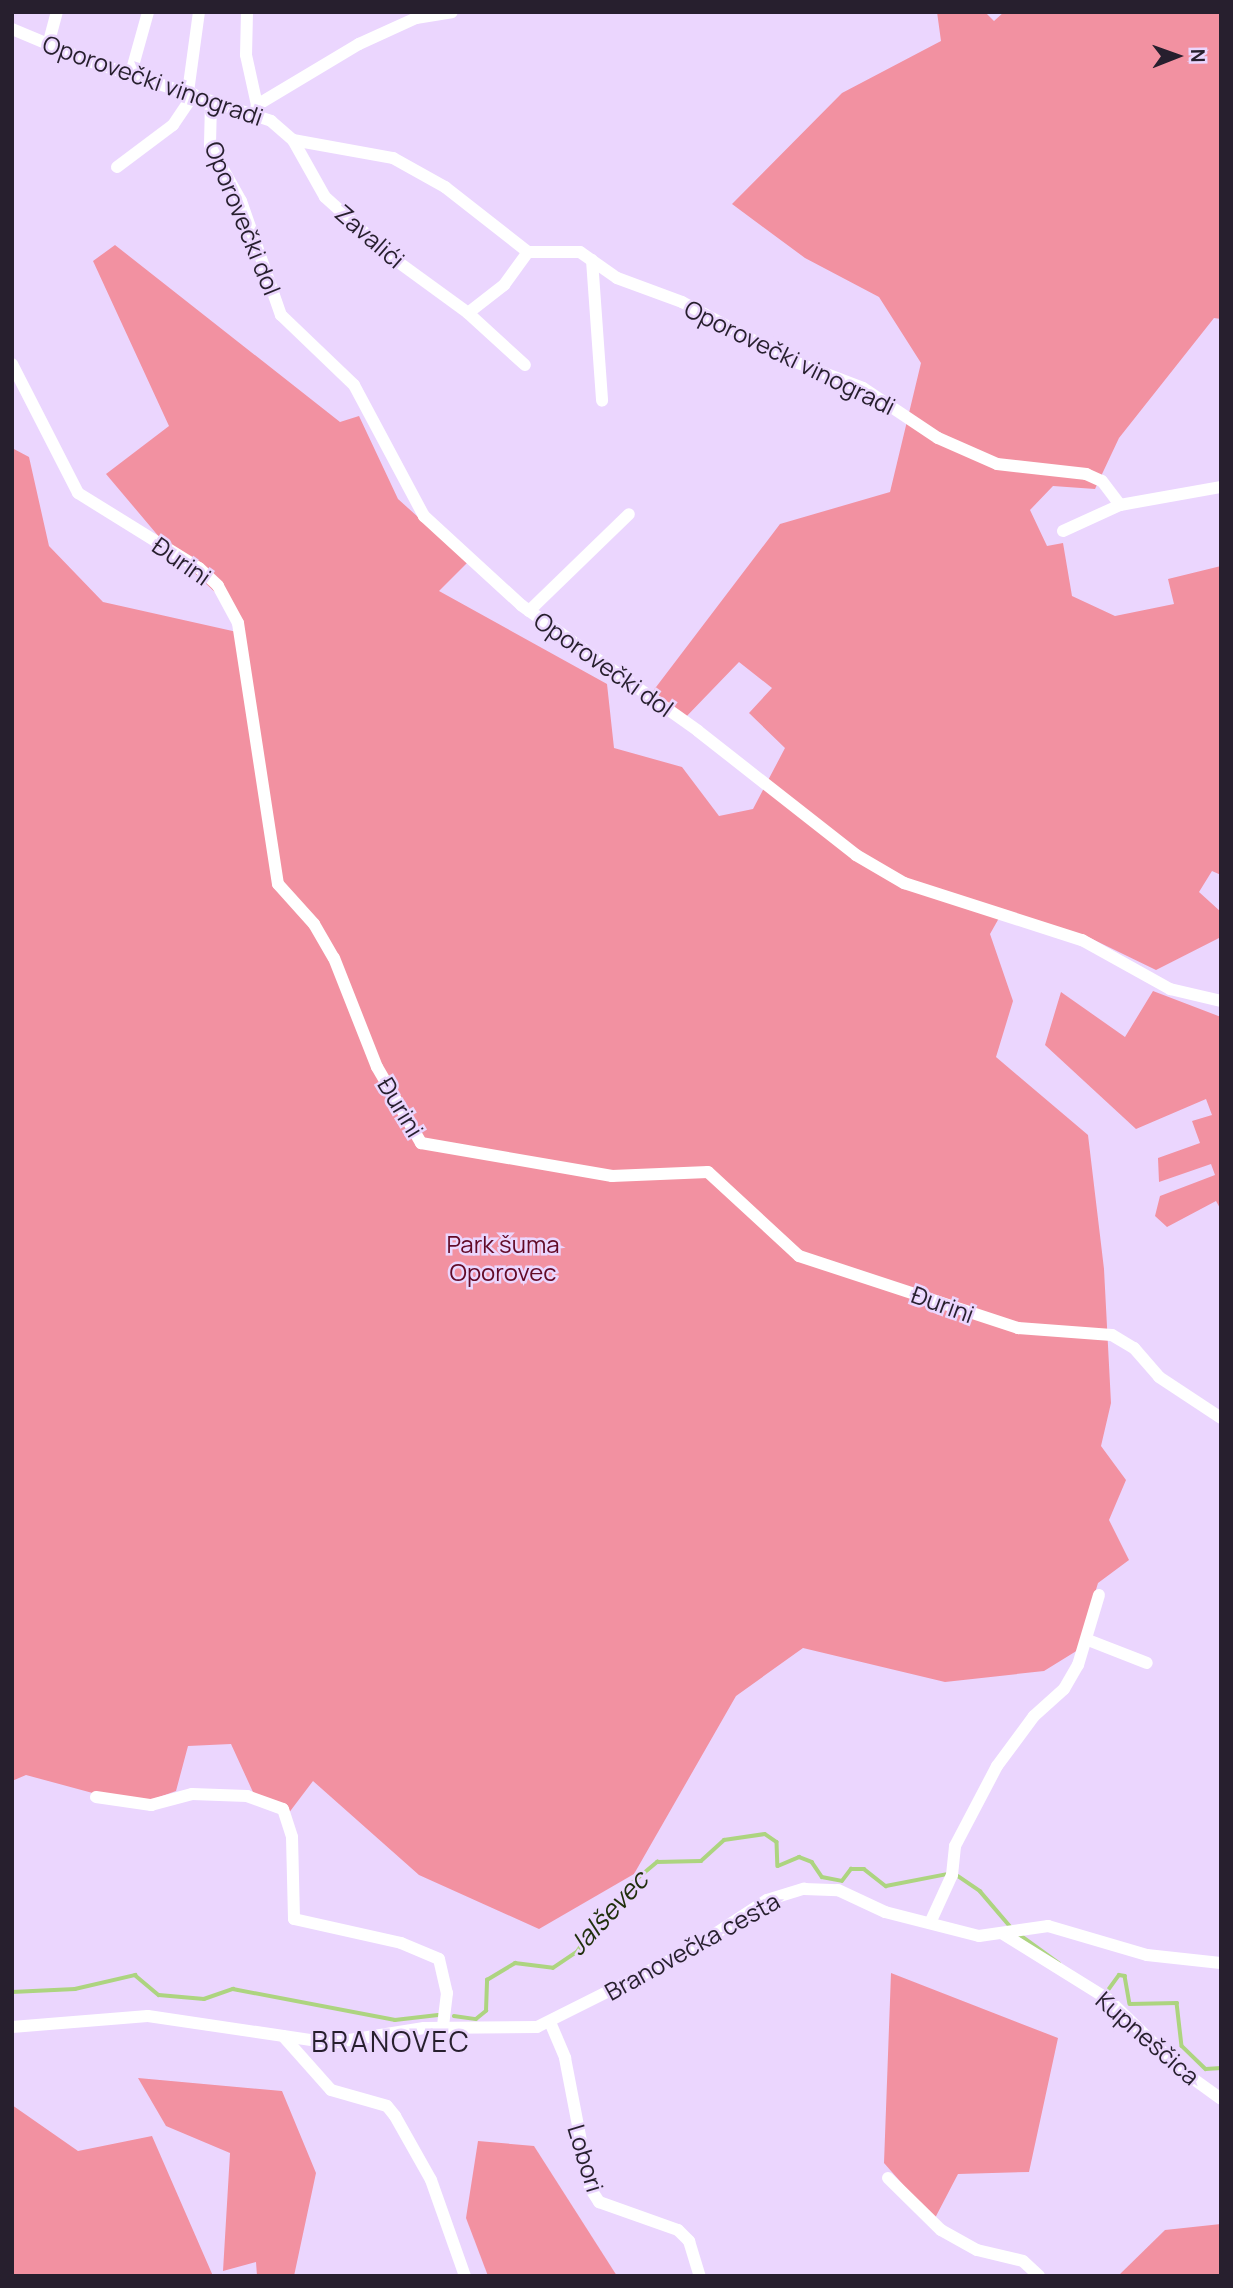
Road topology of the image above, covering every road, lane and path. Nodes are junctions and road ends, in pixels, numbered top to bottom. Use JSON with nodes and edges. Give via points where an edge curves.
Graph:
{"nodes":[{"id":1,"x":57,"y":12,"type":"edge"},
{"id":2,"x":148,"y":12,"type":"edge"},
{"id":3,"x":199,"y":12,"type":"edge"},
{"id":4,"x":247,"y":12,"type":"edge"},
{"id":5,"x":452,"y":12,"type":"edge"},
{"id":6,"x":416,"y":15,"type":"edge"},
{"id":7,"x":12,"y":29,"type":"edge"},
{"id":8,"x":48,"y":45,"type":"junction"},
{"id":9,"x":131,"y":73,"type":"junction"},
{"id":10,"x":191,"y":93,"type":"junction"},
{"id":11,"x":211,"y":101,"type":"junction"},
{"id":12,"x":256,"y":109,"type":"junction"},
{"id":13,"x":293,"y":140,"type":"junction"},
{"id":14,"x":117,"y":167,"type":"dead end"},
{"id":15,"x":528,"y":252,"type":"junction"},
{"id":16,"x":592,"y":260,"type":"junction"},
{"id":17,"x":468,"y":313,"type":"junction"},
{"id":18,"x":12,"y":364,"type":"edge"},
{"id":19,"x":525,"y":365,"type":"dead end"},
{"id":20,"x":602,"y":401,"type":"dead end"},
{"id":21,"x":1221,"y":487,"type":"edge"},
{"id":22,"x":1120,"y":505,"type":"junction"},
{"id":23,"x":629,"y":514,"type":"dead end"},
{"id":24,"x":1063,"y":531,"type":"dead end"},
{"id":25,"x":529,"y":611,"type":"junction"},
{"id":26,"x":1221,"y":1001,"type":"edge"},
{"id":27,"x":1221,"y":1418,"type":"edge"},
{"id":28,"x":1099,"y":1595,"type":"dead end"},
{"id":29,"x":1088,"y":1640,"type":"junction"},
{"id":30,"x":1147,"y":1663,"type":"dead end"},
{"id":31,"x":96,"y":1797,"type":"dead end"},
{"id":32,"x":930,"y":1923,"type":"junction"},
{"id":33,"x":1010,"y":1932,"type":"junction"},
{"id":34,"x":1221,"y":1963,"type":"edge"},
{"id":35,"x":550,"y":2022,"type":"junction"},
{"id":36,"x":12,"y":2027,"type":"edge"},
{"id":37,"x":443,"y":2028,"type":"junction"},
{"id":38,"x":282,"y":2036,"type":"junction"},
{"id":39,"x":1221,"y":2099,"type":"edge"},
{"id":40,"x":888,"y":2178,"type":"dead end"},
{"id":41,"x":464,"y":2276,"type":"edge"},
{"id":42,"x":700,"y":2276,"type":"edge"},
{"id":43,"x":1038,"y":2276,"type":"edge"}],
"edges":[{"from":1,"to":8,"type":"street"},
{"from":2,"to":9,"type":"street"},
{"from":3,"to":10,"type":"street"},
{"from":4,"to":12,"type":"street","via":[[246,55]]},
{"from":5,"to":6,"type":"street"},
{"from":6,"to":12,"type":"street","via":[[359,44]]},
{"from":7,"to":8,"type":"street","name":"Oporovečki vinogradi"},
{"from":8,"to":9,"type":"street","name":"Oporovečki vinogradi"},
{"from":9,"to":10,"type":"street","name":"Oporovečki vinogradi"},
{"from":10,"to":11,"type":"street","name":"Oporovečki vinogradi"},
{"from":10,"to":14,"type":"street","via":[[173,125]]},
{"from":11,"to":12,"type":"street","name":"Oporovečki vinogradi"},
{"from":11,"to":25,"type":"street","name":"Oporovečki dol","via":[[210,146],[241,201],[281,315],[354,385],[424,516]]},
{"from":12,"to":13,"type":"street","name":"Oporovečki vinogradi"},
{"from":13,"to":15,"type":"street","name":"Oporovečki vinogradi","via":[[393,158],[445,187]]},
{"from":13,"to":17,"type":"street","name":"Zavalići","via":[[326,197],[394,259]]},
{"from":15,"to":16,"type":"street","name":"Oporovečki vinogradi","via":[[574,251]]},
{"from":15,"to":17,"type":"street","via":[[504,285]]},
{"from":16,"to":20,"type":"street"},
{"from":16,"to":22,"type":"street","name":"Oporovečki vinogradi","via":[[617,278],[682,302],[790,360],[863,388],[965,452],[997,464],[1086,474],[1102,481]]},
{"from":17,"to":19,"type":"street","name":"Zavalići"},
{"from":18,"to":27,"type":"street","name":"Đurini","via":[[78,493],[200,568],[219,586],[238,623],[278,884],[314,924],[334,958],[377,1067],[421,1143],[612,1176],[708,1172],[799,1255],[1018,1328],[1112,1335],[1134,1348],[1168,1384]]},
{"from":21,"to":22,"type":"street"},
{"from":22,"to":24,"type":"street"},
{"from":23,"to":25,"type":"street"},
{"from":25,"to":26,"type":"street","name":"Oporovečki dol","via":[[698,731],[856,855],[904,883],[1082,940],[1170,989]]},
{"from":28,"to":29,"type":"street"},
{"from":29,"to":30,"type":"street"},
{"from":29,"to":32,"type":"street","via":[[1064,1689],[1034,1716],[997,1766],[955,1846],[952,1875]]},
{"from":31,"to":37,"type":"street","via":[[151,1805],[192,1794],[247,1796],[283,1809],[292,1837],[294,1919],[401,1943],[439,1959],[447,1993]]},
{"from":32,"to":33,"type":"street","name":"Branovečka cesta","via":[[979,1936]]},
{"from":32,"to":35,"type":"street","name":"Branovečka cesta","via":[[885,1912],[838,1890],[804,1889],[766,1900],[689,1951]]},
{"from":33,"to":34,"type":"street","name":"Branovečka cesta","via":[[1048,1926],[1147,1955]]},
{"from":33,"to":39,"type":"street","name":"Kupneščica","via":[[1108,1999],[1181,2070]]},
{"from":35,"to":37,"type":"street","name":"Branovečka cesta","via":[[520,2029]]},
{"from":35,"to":42,"type":"street","name":"Lobori","via":[[565,2058],[590,2188],[599,2202],[678,2230],[689,2241]]},
{"from":36,"to":38,"type":"street","name":"Branovečka cesta","via":[[148,2015]]},
{"from":37,"to":38,"type":"street","name":"Branovečka cesta","via":[[330,2043]]},
{"from":38,"to":41,"type":"street","via":[[331,2090],[387,2106],[395,2116],[430,2180]]},
{"from":40,"to":43,"type":"street","via":[[941,2230],[977,2250],[1023,2262]]}]}
